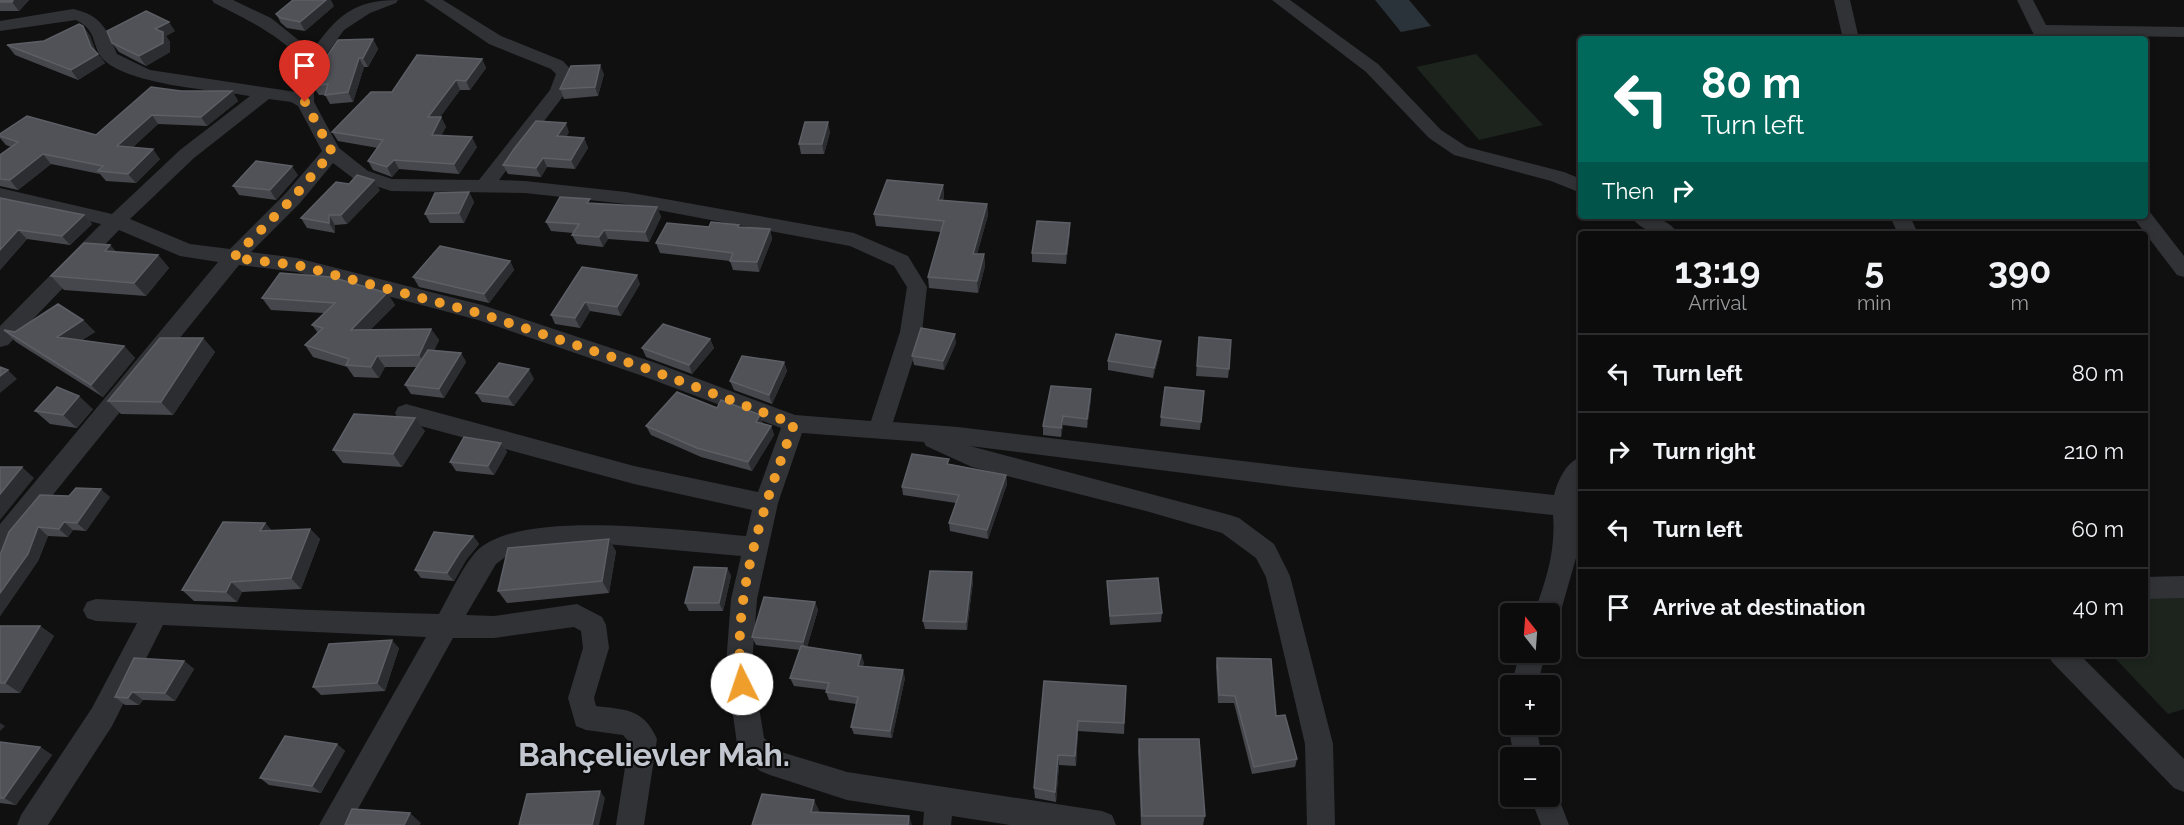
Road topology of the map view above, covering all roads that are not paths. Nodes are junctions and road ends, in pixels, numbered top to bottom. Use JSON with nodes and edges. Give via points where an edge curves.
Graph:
{"nodes":[{"id":1,"x":220,"y":0,"type":"edge"},
{"id":2,"x":390,"y":0,"type":"edge"},
{"id":3,"x":432,"y":0,"type":"edge"},
{"id":4,"x":1280,"y":0,"type":"edge"},
{"id":5,"x":1842,"y":0,"type":"edge"},
{"id":6,"x":2025,"y":0,"type":"edge"},
{"id":7,"x":0,"y":26,"type":"edge"},
{"id":8,"x":2184,"y":32,"type":"edge"},
{"id":9,"x":2042,"y":34,"type":"edge"},
{"id":10,"x":1850,"y":36,"type":"edge"},
{"id":11,"x":309,"y":66,"type":"junction"},
{"id":12,"x":265,"y":93,"type":"junction"},
{"id":13,"x":305,"y":102,"type":"junction"},
{"id":14,"x":332,"y":152,"type":"junction"},
{"id":15,"x":485,"y":185,"type":"junction"},
{"id":16,"x":1578,"y":186,"type":"edge"},
{"id":17,"x":0,"y":194,"type":"edge"},
{"id":18,"x":1646,"y":219,"type":"edge"},
{"id":19,"x":2144,"y":219,"type":"edge"},
{"id":20,"x":115,"y":221,"type":"junction"},
{"id":21,"x":1664,"y":231,"type":"edge"},
{"id":22,"x":233,"y":258,"type":"junction"},
{"id":23,"x":2184,"y":270,"type":"edge"},
{"id":24,"x":0,"y":339,"type":"edge"},
{"id":25,"x":406,"y":412,"type":"dead end"},
{"id":26,"x":794,"y":424,"type":"junction"},
{"id":27,"x":879,"y":431,"type":"junction"},
{"id":28,"x":920,"y":433,"type":"junction"},
{"id":29,"x":1578,"y":471,"type":"edge"},
{"id":30,"x":766,"y":503,"type":"junction"},
{"id":31,"x":1563,"y":506,"type":"junction"},
{"id":32,"x":0,"y":542,"type":"edge"},
{"id":33,"x":755,"y":547,"type":"junction"},
{"id":34,"x":2184,"y":587,"type":"edge"},
{"id":35,"x":2148,"y":588,"type":"edge"},
{"id":36,"x":1551,"y":603,"type":"edge"},
{"id":37,"x":96,"y":610,"type":"dead end"},
{"id":38,"x":156,"y":612,"type":"junction"},
{"id":39,"x":447,"y":626,"type":"junction"},
{"id":40,"x":2064,"y":657,"type":"edge"},
{"id":41,"x":2184,"y":778,"type":"edge"},
{"id":42,"x":1548,"y":807,"type":"edge"},
{"id":43,"x":938,"y":813,"type":"edge"},
{"id":44,"x":31,"y":825,"type":"edge"},
{"id":45,"x":333,"y":825,"type":"edge"},
{"id":46,"x":630,"y":825,"type":"edge"},
{"id":47,"x":1102,"y":825,"type":"edge"},
{"id":48,"x":1321,"y":825,"type":"edge"},
{"id":49,"x":1555,"y":825,"type":"edge"}],
"edges":[{"from":1,"to":11,"type":"street","via":[[265,22],[304,52]]},
{"from":2,"to":11,"type":"street","via":[[338,26]]},
{"from":3,"to":15,"type":"street","via":[[495,40],[556,65],[565,73],[558,92]]},
{"from":4,"to":16,"type":"street","via":[[1372,69],[1435,134],[1461,151],[1557,176]]},
{"from":5,"to":10,"type":"street"},
{"from":6,"to":9,"type":"street"},
{"from":7,"to":12,"type":"street","via":[[83,15],[96,25],[110,57],[146,75]]},
{"from":8,"to":9,"type":"street"},
{"from":11,"to":13,"type":"street"},
{"from":12,"to":13,"type":"street"},
{"from":12,"to":20,"type":"street","via":[[187,154]]},
{"from":13,"to":14,"type":"street"},
{"from":14,"to":15,"type":"street","via":[[361,175],[391,185]]},
{"from":14,"to":22,"type":"street"},
{"from":15,"to":27,"type":"street","via":[[637,200],[854,240],[901,261],[917,287],[911,332]]},
{"from":17,"to":20,"type":"street"},
{"from":18,"to":21,"type":"street"},
{"from":19,"to":23,"type":"street"},
{"from":20,"to":22,"type":"street","via":[[187,251]]},
{"from":20,"to":24,"type":"street"},
{"from":22,"to":26,"type":"street","via":[[297,265],[482,314],[648,369]]},
{"from":22,"to":32,"type":"street"},
{"from":25,"to":30,"type":"street","via":[[634,475]]},
{"from":26,"to":27,"type":"street"},
{"from":26,"to":30,"type":"street"},
{"from":27,"to":28,"type":"street"},
{"from":28,"to":31,"type":"street"},
{"from":28,"to":48,"type":"street","via":[[972,458],[1230,525],[1265,551],[1278,576],[1319,744]]},
{"from":29,"to":31,"type":"street"},
{"from":30,"to":33,"type":"street"},
{"from":31,"to":36,"type":"street","via":[[1567,549]]},
{"from":33,"to":39,"type":"street","via":[[606,534],[523,541],[487,556]]},
{"from":33,"to":43,"type":"street","via":[[744,599],[739,664],[751,744],[770,762]]},
{"from":34,"to":35,"type":"street"},
{"from":37,"to":38,"type":"street"},
{"from":38,"to":39,"type":"street"},
{"from":38,"to":44,"type":"street","via":[[102,717]]},
{"from":39,"to":45,"type":"street"},
{"from":39,"to":46,"type":"street","via":[[495,627],[577,615],[593,625],[596,648],[581,698],[586,717],[630,723],[643,739]]},
{"from":40,"to":41,"type":"street"},
{"from":42,"to":49,"type":"street"},
{"from":43,"to":47,"type":"street"}]}
